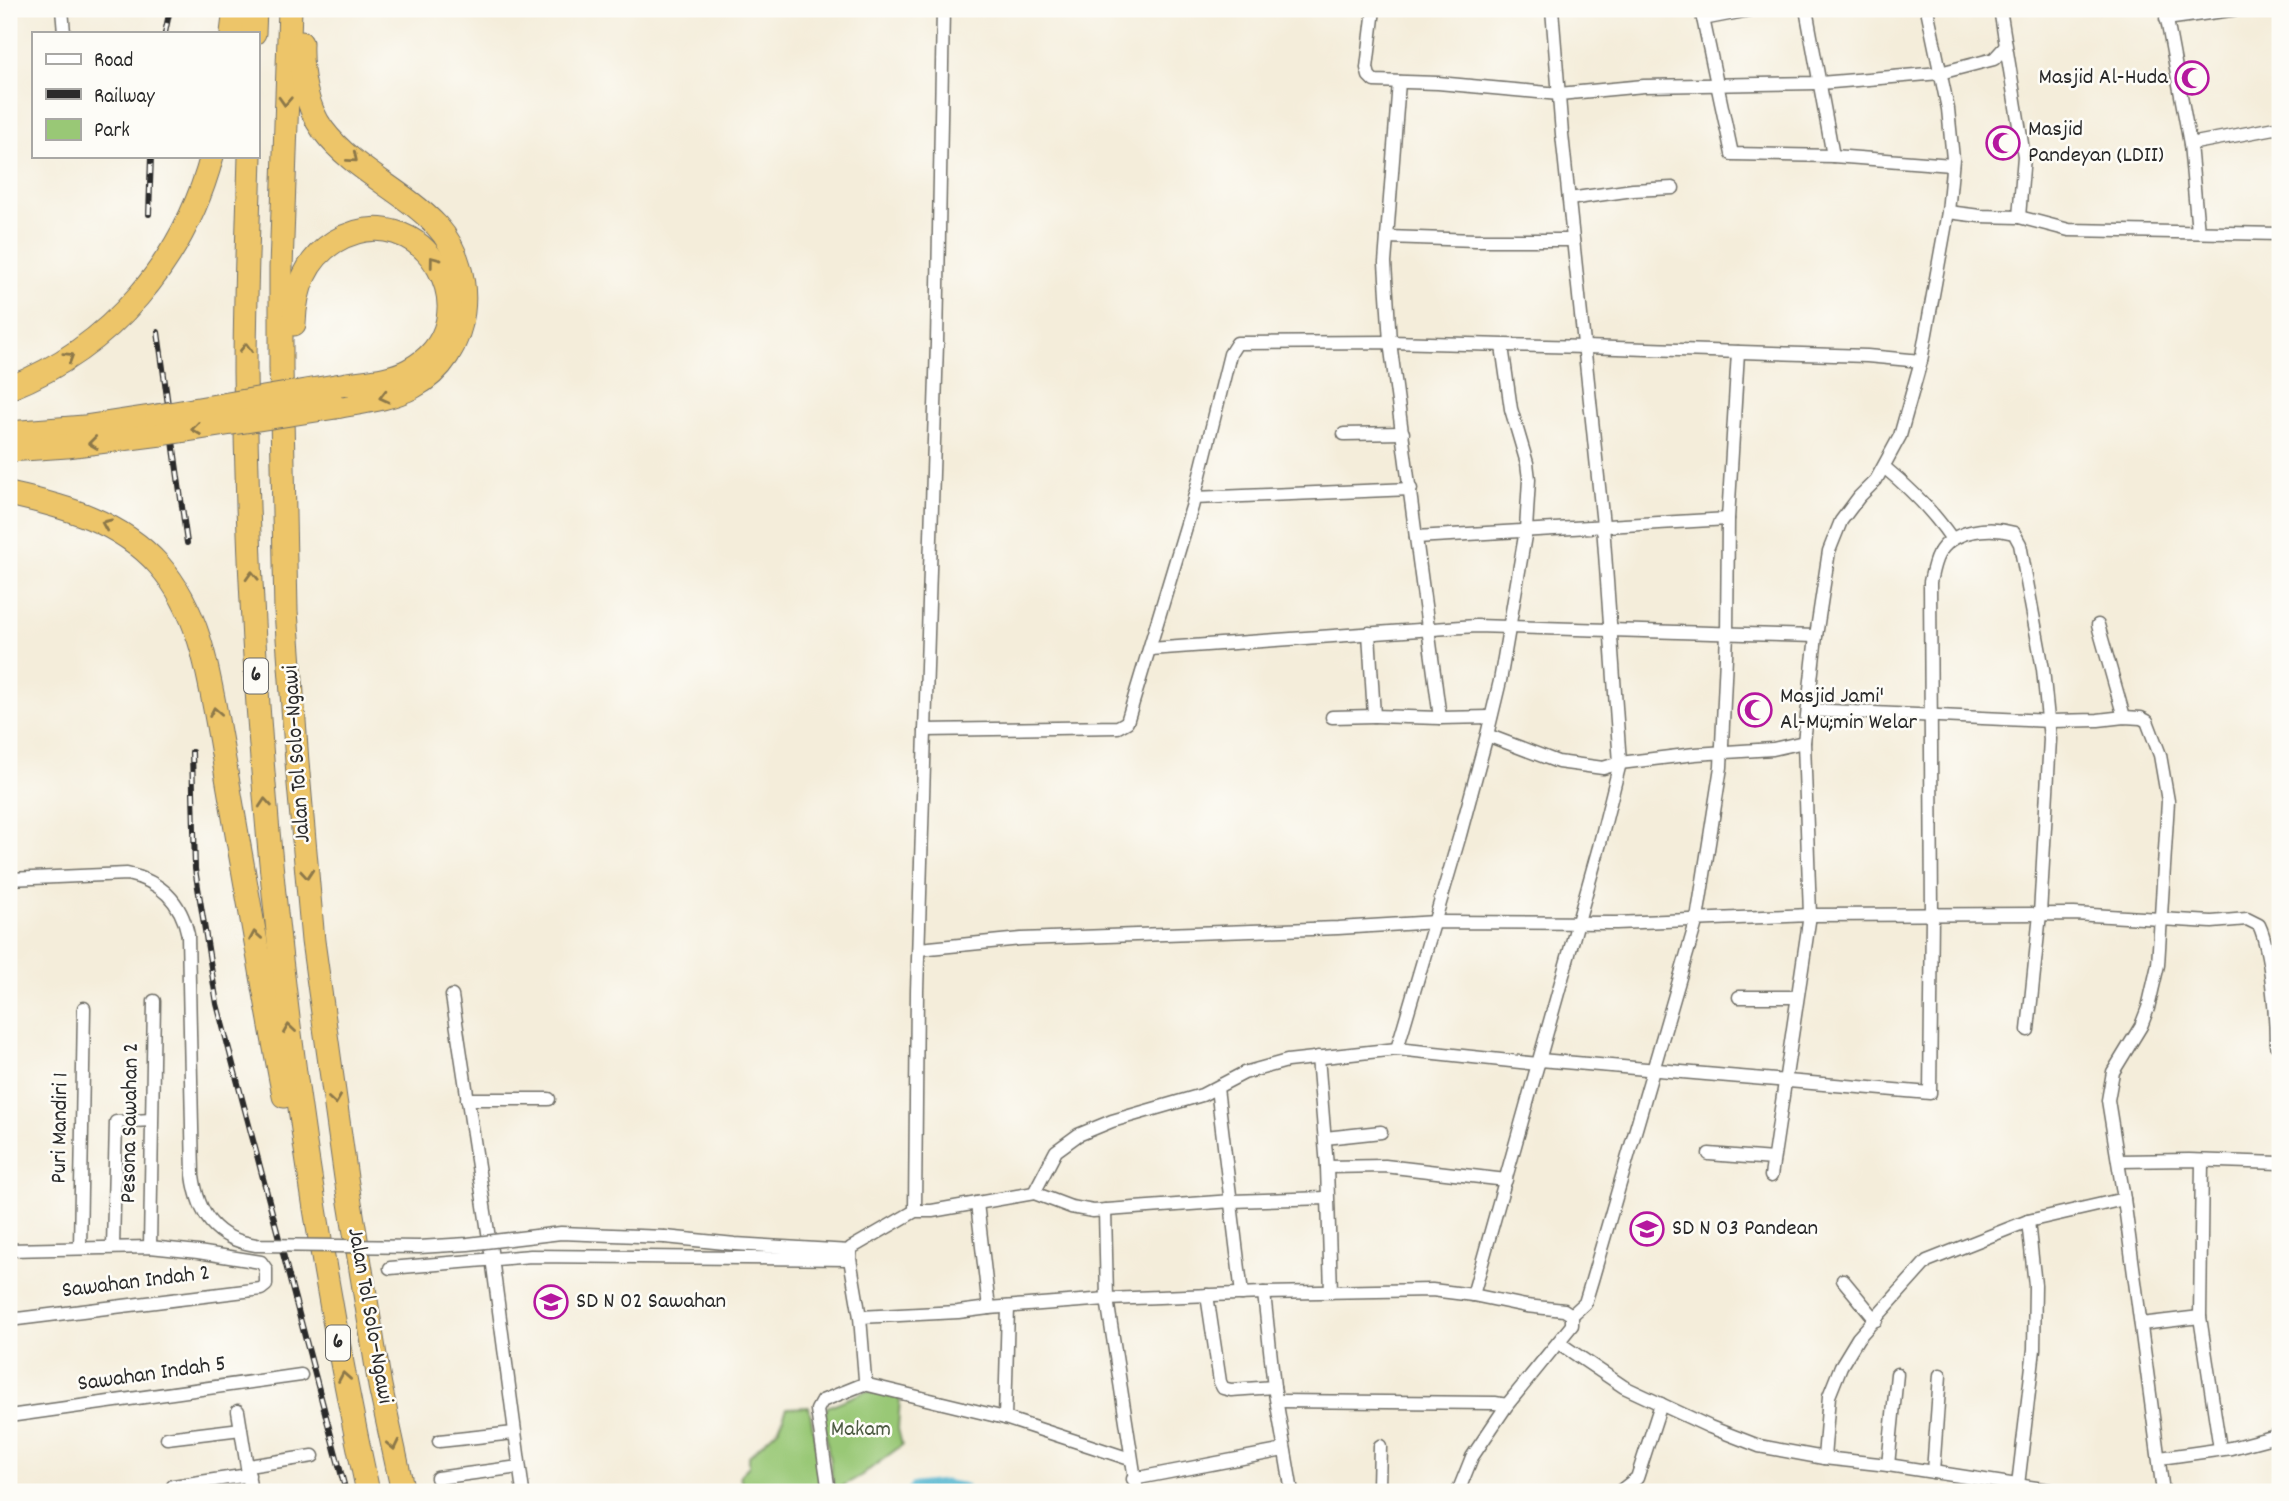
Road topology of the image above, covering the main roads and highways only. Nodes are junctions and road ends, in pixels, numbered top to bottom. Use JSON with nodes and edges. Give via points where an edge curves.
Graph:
{"nodes":[{"id":1,"x":235,"y":9,"type":"edge"},
{"id":2,"x":255,"y":9,"type":"edge"},
{"id":3,"x":290,"y":9,"type":"edge"},
{"id":4,"x":301,"y":9,"type":"edge"},
{"id":5,"x":232,"y":32,"type":"edge"},
{"id":6,"x":254,"y":32,"type":"edge"},
{"id":7,"x":211,"y":158,"type":"edge"},
{"id":8,"x":250,"y":158,"type":"edge"},
{"id":9,"x":9,"y":388,"type":"edge"},
{"id":10,"x":159,"y":425,"type":"junction"},
{"id":11,"x":9,"y":433,"type":"edge"},
{"id":12,"x":9,"y":450,"type":"edge"},
{"id":13,"x":9,"y":494,"type":"edge"},
{"id":14,"x":286,"y":611,"type":"junction"},
{"id":15,"x":311,"y":1194,"type":"junction"},
{"id":16,"x":368,"y":1492,"type":"edge"},
{"id":17,"x":403,"y":1492,"type":"edge"}],
"edges":[{"from":1,"to":5,"type":"highway"},
{"from":2,"to":6,"type":"highway"},
{"from":3,"to":14,"type":"highway","name":"Jalan Tol Solo–Ngawi","number":"6","one_way":true,"via":[[281,268]]},
{"from":4,"to":10,"type":"highway","one_way":true,"bridge":true,"via":[[301,66],[322,128],[437,226],[452,247],[464,288],[458,335],[442,364],[400,393],[336,407]]},
{"from":9,"to":7,"type":"highway","one_way":true,"via":[[77,352],[142,293],[190,218]]},
{"from":15,"to":8,"type":"highway","name":"Jalan Tol Solo–Ngawi","number":"6","one_way":true,"via":[[271,875],[255,660],[245,370]]},
{"from":10,"to":11,"type":"highway"},
{"from":10,"to":12,"type":"highway","one_way":true,"via":[[67,446]]},
{"from":10,"to":14,"type":"highway","one_way":true,"bridge":true,"via":[[347,384],[395,376],[410,369],[425,359],[443,332],[448,301],[444,275],[432,256],[402,236],[379,230],[351,234],[328,246],[311,263],[298,289],[294,323],[292,595]]},
{"from":15,"to":13,"type":"highway","one_way":true,"via":[[287,1112],[216,714],[191,615],[159,565],[117,529]]},
{"from":14,"to":17,"type":"highway","name":"Jalan Tol Solo–Ngawi","number":"6","one_way":true,"via":[[313,942],[350,1204]]},
{"from":16,"to":15,"type":"highway","name":"Jalan Tol Solo–Ngawi","number":"6","one_way":true}]}
